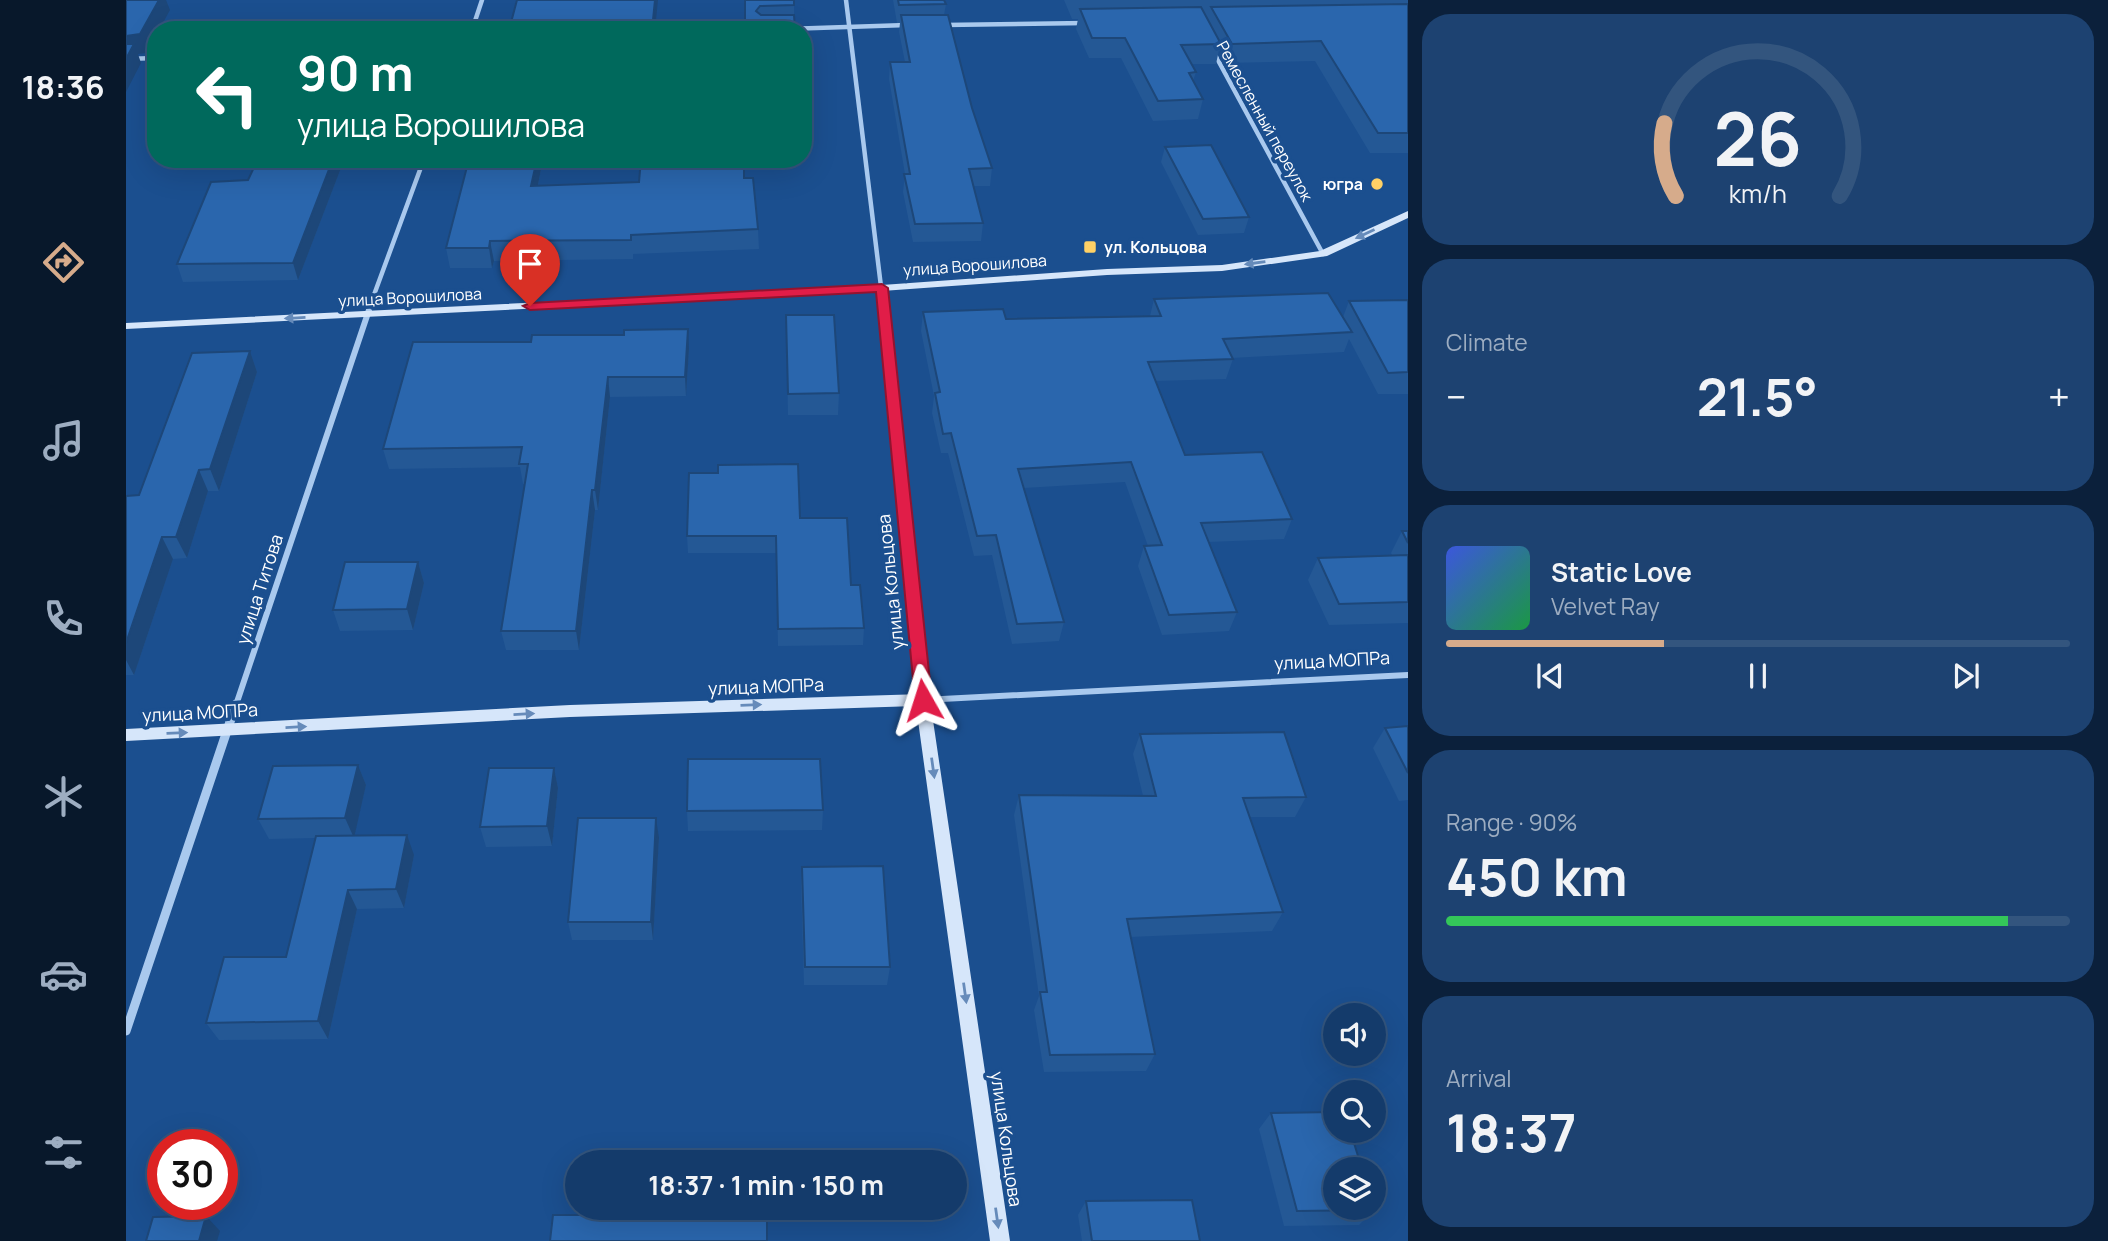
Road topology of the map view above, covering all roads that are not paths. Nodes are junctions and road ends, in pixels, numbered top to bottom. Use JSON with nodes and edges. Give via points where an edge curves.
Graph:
{"nodes":[{"id":1,"x":482,"y":0,"type":"edge"},
{"id":2,"x":846,"y":0,"type":"edge"},
{"id":3,"x":475,"y":21,"type":"edge"},
{"id":4,"x":1099,"y":22,"type":"edge"},
{"id":5,"x":918,"y":25,"type":"edge"},
{"id":6,"x":932,"y":25,"type":"edge"},
{"id":7,"x":849,"y":26,"type":"junction"},
{"id":8,"x":812,"y":27,"type":"edge"},
{"id":9,"x":1210,"y":46,"type":"edge"},
{"id":10,"x":147,"y":58,"type":"edge"},
{"id":11,"x":126,"y":59,"type":"edge"},
{"id":12,"x":421,"y":168,"type":"edge"},
{"id":13,"x":1408,"y":214,"type":"edge"},
{"id":14,"x":1323,"y":254,"type":"junction"},
{"id":15,"x":882,"y":288,"type":"junction"},
{"id":16,"x":367,"y":315,"type":"junction"},
{"id":17,"x":126,"y":326,"type":"edge"},
{"id":18,"x":1408,"y":675,"type":"edge"},
{"id":19,"x":923,"y":700,"type":"junction"},
{"id":20,"x":228,"y":731,"type":"junction"},
{"id":21,"x":126,"y":735,"type":"edge"},
{"id":22,"x":126,"y":1031,"type":"edge"},
{"id":23,"x":1000,"y":1241,"type":"edge"}],
"edges":[{"from":1,"to":3,"type":"street"},
{"from":2,"to":7,"type":"street","name":"улица Кольцова"},
{"from":4,"to":6,"type":"street"},
{"from":5,"to":7,"type":"street"},
{"from":7,"to":8,"type":"street"},
{"from":7,"to":15,"type":"street","name":"улица Кольцова"},
{"from":9,"to":14,"type":"street","name":"Ремесленный переулок"},
{"from":10,"to":11,"type":"street"},
{"from":12,"to":16,"type":"street","name":"улица Титова"},
{"from":13,"to":14,"type":"main road","name":"улица Ворошилова","one_way":true},
{"from":14,"to":15,"type":"main road","name":"улица Ворошилова","one_way":true,"via":[[1222,268]]},
{"from":15,"to":16,"type":"main road","name":"улица Ворошилова"},
{"from":15,"to":19,"type":"street","name":"улица Кольцова"},
{"from":16,"to":17,"type":"main road","name":"улица Ворошилова","one_way":true},
{"from":16,"to":20,"type":"street","name":"улица Титова"},
{"from":18,"to":19,"type":"street","name":"улица МОПРа"},
{"from":20,"to":19,"type":"main road","name":"улица МОПРа","one_way":true,"via":[[570,711]]},
{"from":19,"to":23,"type":"main road","name":"улица Кольцова","one_way":true},
{"from":21,"to":20,"type":"main road","name":"улица МОПРа","one_way":true},
{"from":20,"to":22,"type":"street","name":"улица Титова"}]}
